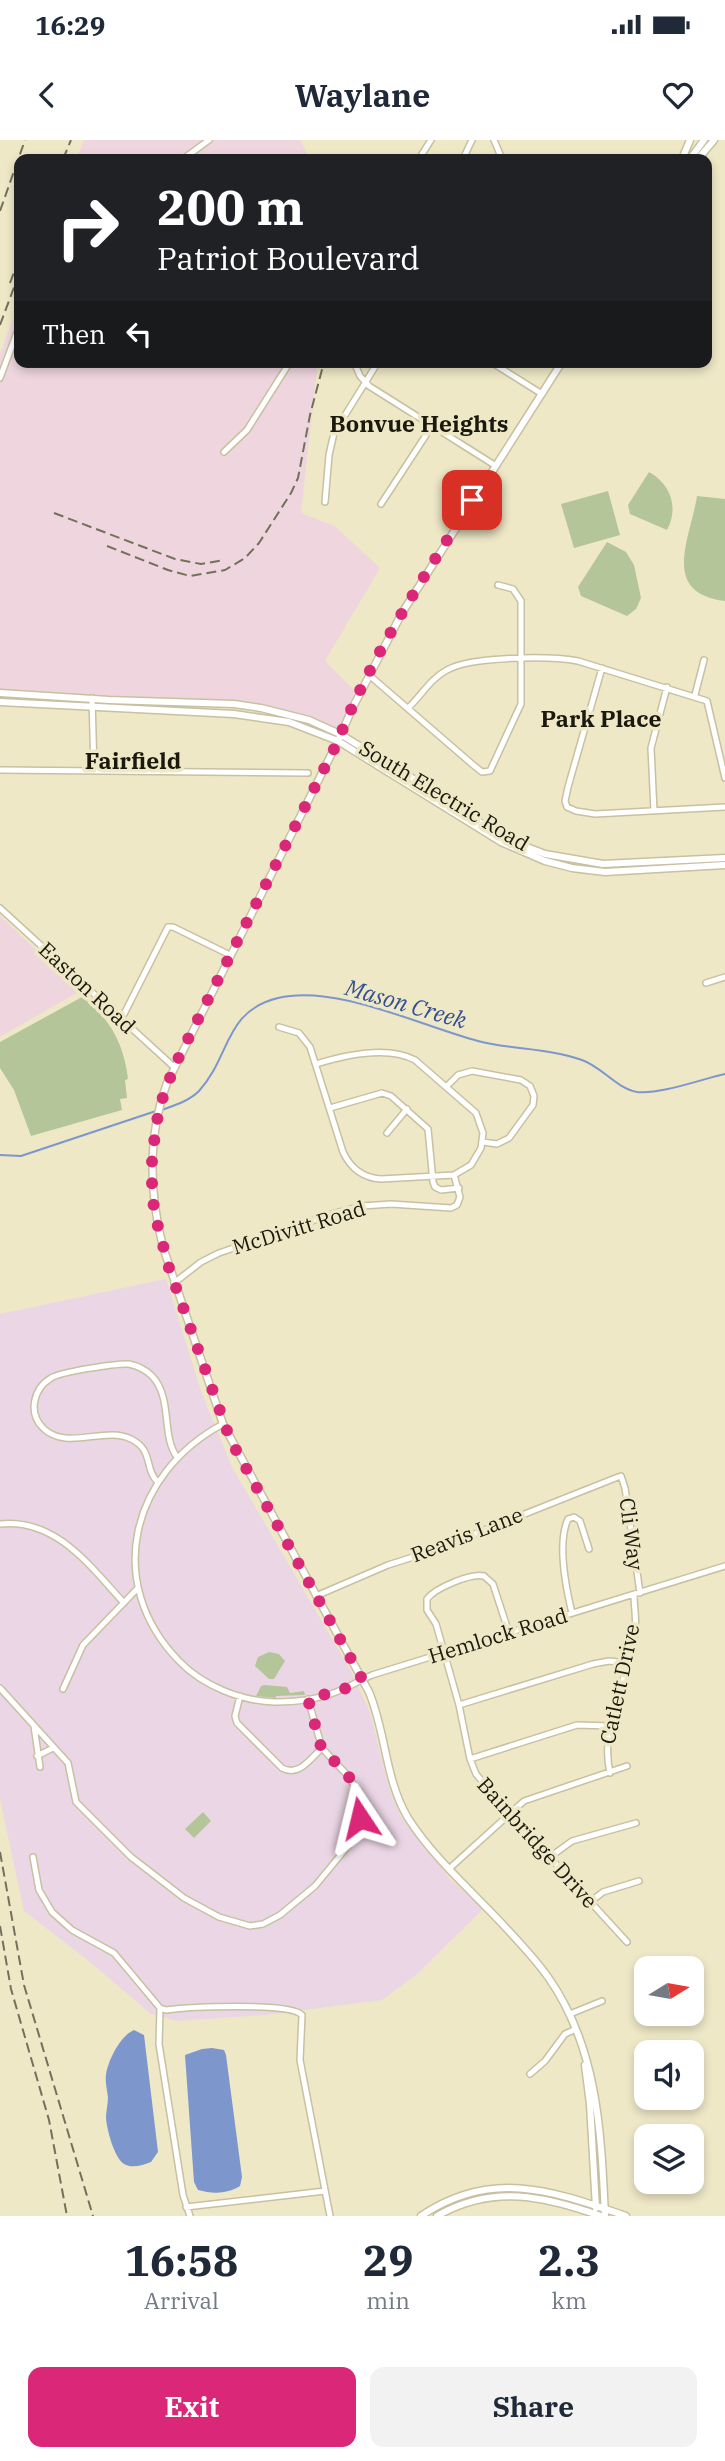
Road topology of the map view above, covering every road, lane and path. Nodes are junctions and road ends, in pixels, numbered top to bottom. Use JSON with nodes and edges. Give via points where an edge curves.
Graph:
{"nodes":[{"id":1,"x":209,"y":140,"type":"edge"},
{"id":2,"x":714,"y":140,"type":"edge"},
{"id":3,"x":190,"y":154,"type":"edge"},
{"id":4,"x":702,"y":154,"type":"edge"},
{"id":5,"x":14,"y":340,"type":"edge"},
{"id":6,"x":285,"y":368,"type":"edge"},
{"id":7,"x":357,"y":368,"type":"edge"},
{"id":8,"x":374,"y":368,"type":"edge"},
{"id":9,"x":501,"y":368,"type":"edge"},
{"id":10,"x":558,"y":368,"type":"edge"},
{"id":11,"x":0,"y":377,"type":"edge"},
{"id":12,"x":365,"y":383,"type":"junction"},
{"id":13,"x":542,"y":394,"type":"junction"},
{"id":14,"x":432,"y":426,"type":"junction"},
{"id":15,"x":224,"y":452,"type":"dead end"},
{"id":16,"x":496,"y":466,"type":"junction"},
{"id":17,"x":325,"y":502,"type":"dead end"},
{"id":18,"x":381,"y":504,"type":"dead end"},
{"id":19,"x":498,"y":585,"type":"dead end"},
{"id":20,"x":523,"y":659,"type":"junction"},
{"id":21,"x":704,"y":660,"type":"dead end"},
{"id":22,"x":602,"y":668,"type":"junction"},
{"id":23,"x":369,"y":675,"type":"junction"},
{"id":24,"x":667,"y":687,"type":"junction"},
{"id":25,"x":0,"y":693,"type":"edge"},
{"id":26,"x":695,"y":695,"type":"junction"},
{"id":27,"x":92,"y":698,"type":"junction"},
{"id":28,"x":0,"y":702,"type":"edge"},
{"id":29,"x":92,"y":707,"type":"junction"},
{"id":30,"x":408,"y":708,"type":"junction"},
{"id":31,"x":339,"y":738,"type":"junction"},
{"id":32,"x":0,"y":770,"type":"edge"},
{"id":33,"x":94,"y":771,"type":"junction"},
{"id":34,"x":308,"y":773,"type":"dead end"},
{"id":35,"x":725,"y":778,"type":"edge"},
{"id":36,"x":725,"y":807,"type":"edge"},
{"id":37,"x":653,"y":811,"type":"junction"},
{"id":38,"x":725,"y":858,"type":"edge"},
{"id":39,"x":725,"y":865,"type":"edge"},
{"id":40,"x":0,"y":908,"type":"edge"},
{"id":41,"x":230,"y":955,"type":"junction"},
{"id":42,"x":725,"y":977,"type":"edge"},
{"id":43,"x":706,"y":983,"type":"dead end"},
{"id":44,"x":121,"y":1020,"type":"junction"},
{"id":45,"x":279,"y":1027,"type":"dead end"},
{"id":46,"x":316,"y":1064,"type":"junction"},
{"id":47,"x":174,"y":1067,"type":"junction"},
{"id":48,"x":447,"y":1086,"type":"junction"},
{"id":49,"x":330,"y":1108,"type":"junction"},
{"id":50,"x":407,"y":1109,"type":"junction"},
{"id":51,"x":387,"y":1133,"type":"dead end"},
{"id":52,"x":483,"y":1142,"type":"junction"},
{"id":53,"x":454,"y":1175,"type":"junction"},
{"id":54,"x":433,"y":1177,"type":"junction"},
{"id":55,"x":459,"y":1188,"type":"junction"},
{"id":56,"x":174,"y":1283,"type":"junction"},
{"id":57,"x":223,"y":1424,"type":"junction"},
{"id":58,"x":177,"y":1457,"type":"junction"},
{"id":59,"x":619,"y":1476,"type":"joint"},
{"id":60,"x":158,"y":1482,"type":"junction"},
{"id":61,"x":0,"y":1524,"type":"edge"},
{"id":62,"x":589,"y":1549,"type":"dead end"},
{"id":63,"x":725,"y":1566,"type":"edge"},
{"id":64,"x":137,"y":1589,"type":"junction"},
{"id":65,"x":637,"y":1594,"type":"junction"},
{"id":66,"x":316,"y":1596,"type":"junction"},
{"id":67,"x":124,"y":1603,"type":"junction"},
{"id":68,"x":572,"y":1613,"type":"junction"},
{"id":69,"x":509,"y":1633,"type":"junction"},
{"id":70,"x":444,"y":1652,"type":"junction"},
{"id":71,"x":627,"y":1663,"type":"junction"},
{"id":72,"x":362,"y":1679,"type":"junction"},
{"id":73,"x":0,"y":1688,"type":"edge"},
{"id":74,"x":63,"y":1689,"type":"dead end"},
{"id":75,"x":240,"y":1696,"type":"junction"},
{"id":76,"x":308,"y":1699,"type":"junction"},
{"id":77,"x":459,"y":1705,"type":"junction"},
{"id":78,"x":34,"y":1726,"type":"junction"},
{"id":79,"x":610,"y":1726,"type":"junction"},
{"id":80,"x":53,"y":1748,"type":"junction"},
{"id":81,"x":322,"y":1748,"type":"junction"},
{"id":82,"x":37,"y":1756,"type":"junction"},
{"id":83,"x":470,"y":1759,"type":"junction"},
{"id":84,"x":627,"y":1766,"type":"dead end"},
{"id":85,"x":40,"y":1767,"type":"dead end"},
{"id":86,"x":610,"y":1773,"type":"junction"},
{"id":87,"x":509,"y":1813,"type":"junction"},
{"id":88,"x":636,"y":1823,"type":"dead end"},
{"id":89,"x":33,"y":1857,"type":"dead end"},
{"id":90,"x":550,"y":1857,"type":"junction"},
{"id":91,"x":450,"y":1868,"type":"junction"},
{"id":92,"x":639,"y":1881,"type":"dead end"},
{"id":93,"x":590,"y":1902,"type":"junction"},
{"id":94,"x":627,"y":1942,"type":"dead end"},
{"id":95,"x":602,"y":2001,"type":"dead end"},
{"id":96,"x":160,"y":2008,"type":"junction"},
{"id":97,"x":570,"y":2014,"type":"junction"},
{"id":98,"x":576,"y":2029,"type":"junction"},
{"id":99,"x":530,"y":2074,"type":"dead end"},
{"id":100,"x":596,"y":2123,"type":"junction"},
{"id":101,"x":325,"y":2191,"type":"junction"},
{"id":102,"x":596,"y":2206,"type":"junction"},
{"id":103,"x":186,"y":2207,"type":"junction"},
{"id":104,"x":601,"y":2214,"type":"edge"},
{"id":105,"x":190,"y":2216,"type":"edge"},
{"id":106,"x":330,"y":2216,"type":"edge"},
{"id":107,"x":421,"y":2216,"type":"edge"},
{"id":108,"x":437,"y":2216,"type":"edge"},
{"id":109,"x":626,"y":2216,"type":"edge"}],
"edges":[{"from":1,"to":3,"type":"street"},
{"from":2,"to":4,"type":"main road"},
{"from":5,"to":11,"type":"street"},
{"from":6,"to":15,"type":"street","via":[[247,430]]},
{"from":7,"to":12,"type":"street"},
{"from":8,"to":12,"type":"street"},
{"from":9,"to":13,"type":"street"},
{"from":10,"to":13,"type":"main road"},
{"from":12,"to":14,"type":"street"},
{"from":12,"to":17,"type":"street","via":[[331,442]]},
{"from":13,"to":16,"type":"main road"},
{"from":14,"to":16,"type":"street"},
{"from":14,"to":18,"type":"street"},
{"from":16,"to":23,"type":"main road","via":[[402,613]]},
{"from":19,"to":20,"type":"street","via":[[513,589],[520,597]]},
{"from":20,"to":22,"type":"street","via":[[569,659]]},
{"from":20,"to":30,"type":"street","via":[[478,661],[447,669]]},
{"from":20,"to":30,"type":"street","via":[[522,704],[493,768],[485,772]]},
{"from":21,"to":26,"type":"street"},
{"from":22,"to":24,"type":"street"},
{"from":22,"to":37,"type":"street","via":[[565,801],[569,809],[595,814]]},
{"from":23,"to":30,"type":"street"},
{"from":23,"to":31,"type":"main road"},
{"from":24,"to":26,"type":"street"},
{"from":24,"to":37,"type":"street","via":[[650,748]]},
{"from":25,"to":27,"type":"main road","name":"South Electric Road"},
{"from":26,"to":35,"type":"street","via":[[709,704]]},
{"from":27,"to":29,"type":"street"},
{"from":27,"to":31,"type":"main road","name":"South Electric Road","via":[[261,708],[309,720]]},
{"from":28,"to":29,"type":"main road","name":"South Electric Road"},
{"from":29,"to":31,"type":"main road","name":"South Electric Road","via":[[255,716]]},
{"from":29,"to":33,"type":"street"},
{"from":31,"to":38,"type":"main road","name":"South Electric Road","via":[[417,780],[497,833],[545,854],[603,864]]},
{"from":31,"to":39,"type":"main road","name":"South Electric Road","via":[[501,842],[545,861],[612,872]]},
{"from":31,"to":41,"type":"main road"},
{"from":32,"to":33,"type":"street"},
{"from":33,"to":34,"type":"street"},
{"from":36,"to":37,"type":"street"},
{"from":40,"to":44,"type":"street","name":"Easton Road"},
{"from":41,"to":44,"type":"street","via":[[168,927]]},
{"from":41,"to":47,"type":"main road"},
{"from":42,"to":43,"type":"street"},
{"from":44,"to":47,"type":"street","name":"Easton Road"},
{"from":45,"to":46,"type":"street","name":"McDivitt Road","via":[[304,1037]]},
{"from":46,"to":48,"type":"street","via":[[347,1056],[397,1054],[419,1062]]},
{"from":46,"to":49,"type":"street","name":"McDivitt Road"},
{"from":47,"to":56,"type":"main road","via":[[155,1124],[152,1156],[157,1224]]},
{"from":48,"to":52,"type":"street","via":[[476,1113]]},
{"from":48,"to":52,"type":"street","via":[[458,1074],[472,1071],[521,1080],[530,1086],[533,1105],[509,1138],[497,1144]]},
{"from":49,"to":50,"type":"street","via":[[382,1093]]},
{"from":49,"to":54,"type":"street","name":"McDivitt Road","via":[[345,1157],[358,1172],[381,1180]]},
{"from":50,"to":51,"type":"street"},
{"from":50,"to":54,"type":"street","via":[[428,1129]]},
{"from":52,"to":53,"type":"street","via":[[471,1165]]},
{"from":53,"to":54,"type":"street","name":"McDivitt Road"},
{"from":53,"to":55,"type":"street"},
{"from":54,"to":55,"type":"street","via":[[435,1187]]},
{"from":55,"to":56,"type":"street","name":"McDivitt Road","via":[[459,1201],[451,1208],[390,1204],[335,1213],[219,1253]]},
{"from":56,"to":57,"type":"main road"},
{"from":57,"to":58,"type":"street"},
{"from":57,"to":66,"type":"main road"},
{"from":58,"to":60,"type":"street"},
{"from":58,"to":60,"type":"street","via":[[160,1387],[142,1368],[109,1366],[57,1376],[42,1385],[34,1406],[43,1428],[65,1438],[129,1438],[148,1455]]},
{"from":59,"to":65,"type":"street","name":"Cli Way","via":[[625,1488]]},
{"from":59,"to":66,"type":"street","name":"Reavis Lane"},
{"from":60,"to":64,"type":"street","via":[[147,1500],[138,1533]]},
{"from":61,"to":67,"type":"street","via":[[34,1526],[55,1535]]},
{"from":62,"to":68,"type":"street","via":[[580,1521],[568,1519],[564,1566]]},
{"from":63,"to":65,"type":"street","name":"Hemlock Road"},
{"from":64,"to":67,"type":"street"},
{"from":64,"to":75,"type":"street","name":"Hemlock Road","via":[[163,1645],[196,1675]]},
{"from":65,"to":68,"type":"street","name":"Hemlock Road"},
{"from":65,"to":71,"type":"street","name":"Catlett Drive"},
{"from":66,"to":72,"type":"main road"},
{"from":67,"to":74,"type":"street","via":[[82,1647]]},
{"from":68,"to":69,"type":"street","name":"Hemlock Road"},
{"from":69,"to":70,"type":"street","name":"Hemlock Road"},
{"from":69,"to":70,"type":"street","name":"Bainbridge Drive","via":[[491,1581],[483,1575],[471,1576],[427,1599]]},
{"from":70,"to":72,"type":"street","name":"Hemlock Road"},
{"from":70,"to":77,"type":"street","name":"Bainbridge Drive"},
{"from":71,"to":77,"type":"street","via":[[593,1664]]},
{"from":71,"to":79,"type":"street","name":"Catlett Drive"},
{"from":72,"to":76,"type":"street","name":"Hemlock Road"},
{"from":72,"to":91,"type":"main road","via":[[379,1720],[401,1805]]},
{"from":73,"to":78,"type":"street"},
{"from":75,"to":76,"type":"street","name":"Hemlock Road","via":[[274,1702]]},
{"from":75,"to":81,"type":"street","via":[[237,1723],[282,1768],[297,1771]]},
{"from":76,"to":81,"type":"street"},
{"from":77,"to":83,"type":"street","name":"Bainbridge Drive"},
{"from":78,"to":80,"type":"street"},
{"from":78,"to":82,"type":"street"},
{"from":79,"to":83,"type":"street","via":[[577,1725]]},
{"from":79,"to":86,"type":"street","name":"Catlett Drive","via":[[606,1749]]},
{"from":80,"to":81,"type":"street","via":[[68,1763],[76,1802],[131,1857],[184,1898],[219,1917],[250,1926],[269,1922],[309,1892],[341,1856],[358,1828],[356,1789]]},
{"from":80,"to":82,"type":"street"},
{"from":82,"to":85,"type":"street"},
{"from":83,"to":87,"type":"street","name":"Bainbridge Drive","via":[[479,1779]]},
{"from":84,"to":86,"type":"street"},
{"from":86,"to":87,"type":"street","via":[[532,1797]]},
{"from":87,"to":90,"type":"street","name":"Bainbridge Drive"},
{"from":87,"to":91,"type":"street"},
{"from":88,"to":90,"type":"street","via":[[572,1841]]},
{"from":89,"to":96,"type":"street","via":[[39,1889],[52,1912],[72,1930],[114,1953]]},
{"from":90,"to":93,"type":"street","name":"Bainbridge Drive"},
{"from":91,"to":97,"type":"main road","via":[[540,1966]]},
{"from":92,"to":93,"type":"street","via":[[603,1892]]},
{"from":93,"to":94,"type":"street","name":"Bainbridge Drive"},
{"from":95,"to":97,"type":"street"},
{"from":96,"to":101,"type":"street","via":[[299,2010],[300,2060]]},
{"from":96,"to":103,"type":"street","via":[[159,2044]]},
{"from":97,"to":98,"type":"main road"},
{"from":98,"to":99,"type":"street","via":[[565,2034]]},
{"from":98,"to":100,"type":"main road","via":[[594,2084]]},
{"from":100,"to":102,"type":"main road"},
{"from":100,"to":104,"type":"main road"},
{"from":101,"to":103,"type":"street"},
{"from":101,"to":106,"type":"street"},
{"from":102,"to":104,"type":"main road"},
{"from":102,"to":107,"type":"main road","via":[[545,2190],[503,2188],[464,2195]]},
{"from":103,"to":105,"type":"street"},
{"from":104,"to":108,"type":"main road","via":[[545,2198],[519,2196],[477,2200]]},
{"from":104,"to":109,"type":"main road"}]}
